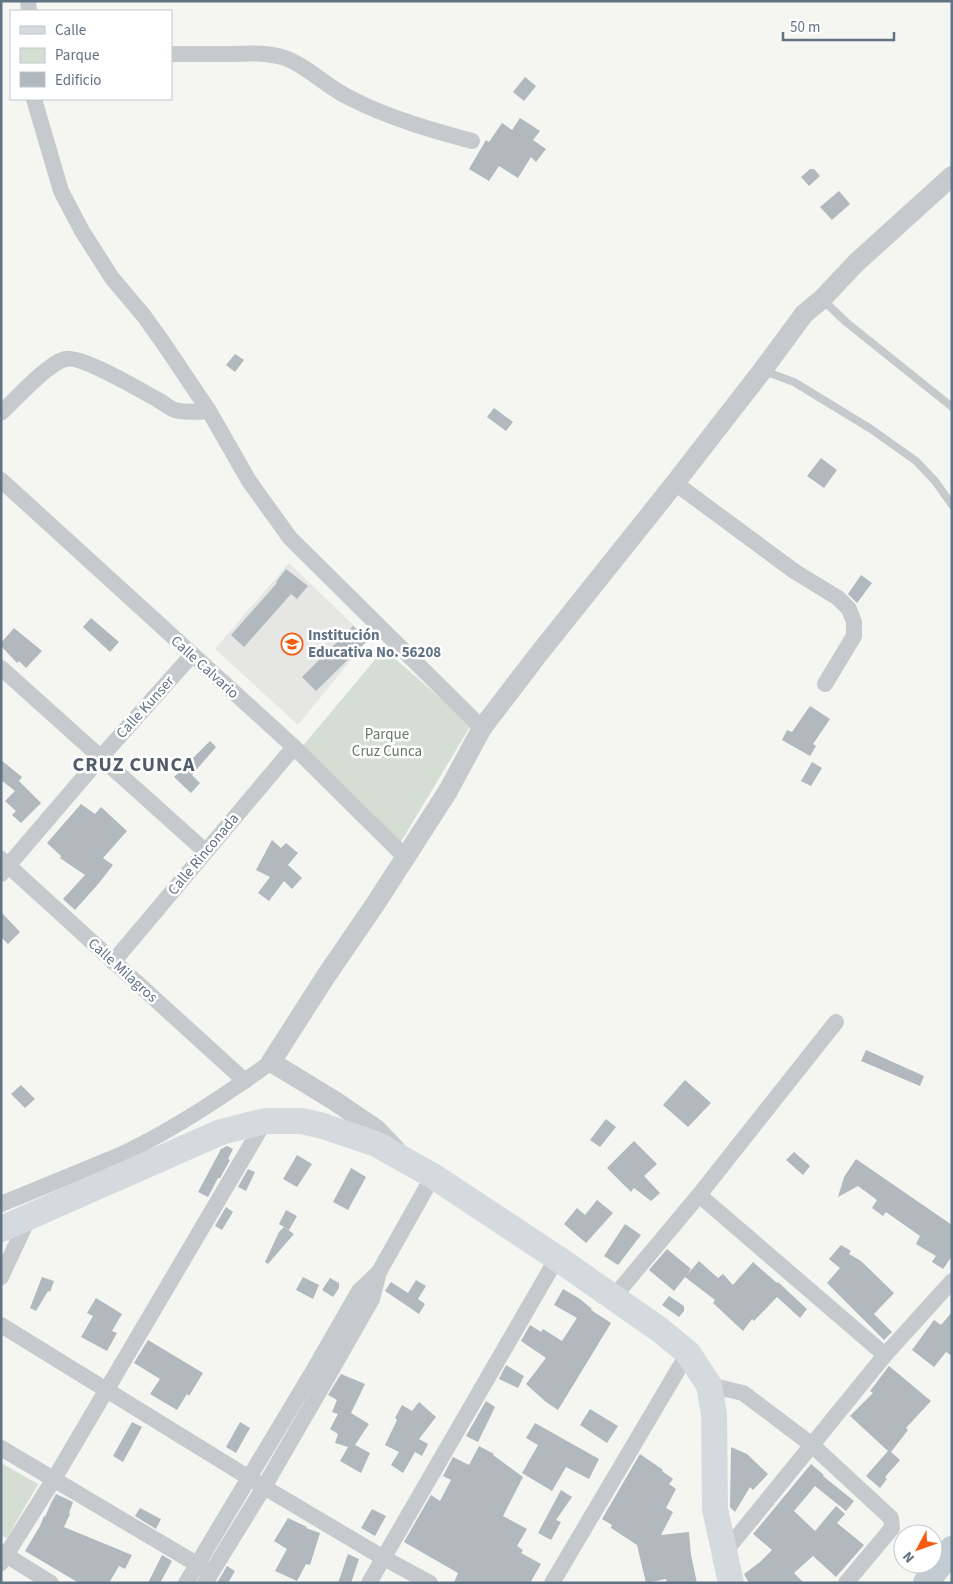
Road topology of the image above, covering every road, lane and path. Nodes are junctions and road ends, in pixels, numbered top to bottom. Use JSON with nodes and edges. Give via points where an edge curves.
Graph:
{"nodes":[{"id":1,"x":172,"y":54,"type":"edge"},
{"id":2,"x":34,"y":100,"type":"edge"},
{"id":3,"x":472,"y":141,"type":"dead end"},
{"id":4,"x":952,"y":176,"type":"edge"},
{"id":5,"x":822,"y":299,"type":"junction"},
{"id":6,"x":762,"y":371,"type":"junction"},
{"id":7,"x":952,"y":408,"type":"edge"},
{"id":8,"x":209,"y":411,"type":"junction"},
{"id":9,"x":1,"y":413,"type":"edge"},
{"id":10,"x":1,"y":480,"type":"edge"},
{"id":11,"x":674,"y":483,"type":"junction"},
{"id":12,"x":952,"y":504,"type":"edge"},
{"id":13,"x":192,"y":655,"type":"junction"},
{"id":14,"x":1,"y":668,"type":"edge"},
{"id":15,"x":825,"y":684,"type":"dead end"},
{"id":16,"x":482,"y":728,"type":"junction"},
{"id":17,"x":294,"y":747,"type":"junction"},
{"id":18,"x":100,"y":757,"type":"junction"},
{"id":19,"x":205,"y":851,"type":"junction"},
{"id":20,"x":405,"y":857,"type":"junction"},
{"id":21,"x":4,"y":866,"type":"edge"},
{"id":22,"x":114,"y":962,"type":"junction"},
{"id":23,"x":836,"y":1022,"type":"dead end"},
{"id":24,"x":271,"y":1062,"type":"junction"},
{"id":25,"x":245,"y":1081,"type":"junction"},
{"id":26,"x":265,"y":1121,"type":"junction"},
{"id":27,"x":407,"y":1161,"type":"junction"},
{"id":28,"x":122,"y":1165,"type":"junction"},
{"id":29,"x":433,"y":1176,"type":"junction"},
{"id":30,"x":699,"y":1195,"type":"junction"},
{"id":31,"x":1,"y":1204,"type":"edge"},
{"id":32,"x":29,"y":1217,"type":"junction"},
{"id":33,"x":1,"y":1229,"type":"edge"},
{"id":34,"x":557,"y":1258,"type":"junction"},
{"id":35,"x":1,"y":1277,"type":"edge"},
{"id":36,"x":952,"y":1281,"type":"edge"},
{"id":37,"x":612,"y":1299,"type":"junction"},
{"id":38,"x":1,"y":1325,"type":"edge"},
{"id":39,"x":688,"y":1353,"type":"junction"},
{"id":40,"x":885,"y":1355,"type":"junction"},
{"id":41,"x":320,"y":1375,"type":"junction"},
{"id":42,"x":709,"y":1385,"type":"junction"},
{"id":43,"x":106,"y":1391,"type":"junction"},
{"id":44,"x":812,"y":1445,"type":"junction"},
{"id":45,"x":1,"y":1448,"type":"edge"},
{"id":46,"x":249,"y":1477,"type":"junction"},
{"id":47,"x":54,"y":1478,"type":"junction"},
{"id":48,"x":264,"y":1487,"type":"junction"},
{"id":49,"x":226,"y":1514,"type":"junction"},
{"id":50,"x":241,"y":1524,"type":"junction"},
{"id":51,"x":724,"y":1553,"type":"junction"},
{"id":52,"x":3,"y":1557,"type":"edge"},
{"id":53,"x":382,"y":1557,"type":"junction"},
{"id":54,"x":197,"y":1564,"type":"junction"},
{"id":55,"x":208,"y":1578,"type":"edge"},
{"id":56,"x":51,"y":1583,"type":"edge"},
{"id":57,"x":186,"y":1583,"type":"edge"},
{"id":58,"x":369,"y":1583,"type":"edge"},
{"id":59,"x":430,"y":1583,"type":"edge"},
{"id":60,"x":552,"y":1583,"type":"edge"},
{"id":61,"x":731,"y":1583,"type":"edge"},
{"id":62,"x":846,"y":1583,"type":"edge"}],
"edges":[{"from":1,"to":3,"type":"street","via":[[256,53],[281,57],[348,98],[380,112]]},
{"from":2,"to":8,"type":"street","via":[[61,191],[82,231],[112,278],[149,323]]},
{"from":4,"to":5,"type":"street","via":[[856,263]]},
{"from":5,"to":6,"type":"street","via":[[804,314]]},
{"from":5,"to":7,"type":"lane"},
{"from":6,"to":11,"type":"street"},
{"from":6,"to":12,"type":"lane","via":[[794,382],[916,461]]},
{"from":8,"to":9,"type":"street","via":[[175,410],[90,364],[65,359],[36,380]]},
{"from":8,"to":16,"type":"street","via":[[249,481],[290,538]]},
{"from":10,"to":13,"type":"street","name":"Calle Calvario"},
{"from":11,"to":15,"type":"street","via":[[849,609],[854,622],[854,636]]},
{"from":11,"to":16,"type":"street"},
{"from":13,"to":17,"type":"street","name":"Calle Calvario"},
{"from":13,"to":18,"type":"street","name":"Calle Kunser"},
{"from":14,"to":18,"type":"street"},
{"from":16,"to":20,"type":"street","via":[[448,791]]},
{"from":17,"to":19,"type":"street","name":"Calle Rinconada"},
{"from":17,"to":20,"type":"street","name":"Calle Calvario"},
{"from":18,"to":19,"type":"street"},
{"from":18,"to":21,"type":"street","name":"Calle Kunser"},
{"from":19,"to":22,"type":"street","name":"Calle Rinconada"},
{"from":20,"to":24,"type":"street"},
{"from":21,"to":22,"type":"street","name":"Calle Milagros"},
{"from":22,"to":25,"type":"street","name":"Calle Milagros"},
{"from":23,"to":30,"type":"street"},
{"from":24,"to":25,"type":"street"},
{"from":24,"to":27,"type":"street","via":[[376,1129]]},
{"from":25,"to":28,"type":"street","via":[[141,1146]]},
{"from":26,"to":27,"type":"main road","via":[[302,1121],[323,1126],[376,1144]]},
{"from":26,"to":28,"type":"main road"},
{"from":26,"to":43,"type":"street"},
{"from":27,"to":29,"type":"main road"},
{"from":28,"to":31,"type":"street"},
{"from":28,"to":32,"type":"main road"},
{"from":29,"to":34,"type":"main road"},
{"from":29,"to":41,"type":"street","via":[[379,1272],[358,1291]]},
{"from":30,"to":37,"type":"street"},
{"from":30,"to":40,"type":"street"},
{"from":32,"to":33,"type":"main road"},
{"from":32,"to":35,"type":"street"},
{"from":34,"to":37,"type":"main road"},
{"from":34,"to":53,"type":"street"},
{"from":36,"to":40,"type":"street"},
{"from":37,"to":39,"type":"main road","via":[[660,1330]]},
{"from":38,"to":43,"type":"street"},
{"from":39,"to":42,"type":"main road"},
{"from":39,"to":60,"type":"street"},
{"from":40,"to":44,"type":"street"},
{"from":41,"to":46,"type":"street"},
{"from":41,"to":48,"type":"street"},
{"from":42,"to":44,"type":"street","via":[[743,1393]]},
{"from":42,"to":51,"type":"main road","via":[[714,1414],[715,1509]]},
{"from":43,"to":46,"type":"street"},
{"from":43,"to":47,"type":"street"},
{"from":44,"to":51,"type":"street"},
{"from":44,"to":62,"type":"street","via":[[891,1518],[892,1528]]},
{"from":45,"to":47,"type":"street"},
{"from":46,"to":48,"type":"street"},
{"from":46,"to":49,"type":"street"},
{"from":47,"to":52,"type":"street"},
{"from":47,"to":54,"type":"street"},
{"from":48,"to":50,"type":"street"},
{"from":48,"to":53,"type":"street"},
{"from":49,"to":50,"type":"street"},
{"from":49,"to":54,"type":"street"},
{"from":50,"to":55,"type":"street"},
{"from":51,"to":61,"type":"main road"},
{"from":52,"to":56,"type":"street"},
{"from":53,"to":58,"type":"street"},
{"from":53,"to":59,"type":"street"},
{"from":54,"to":55,"type":"street"},
{"from":54,"to":57,"type":"street"}]}
